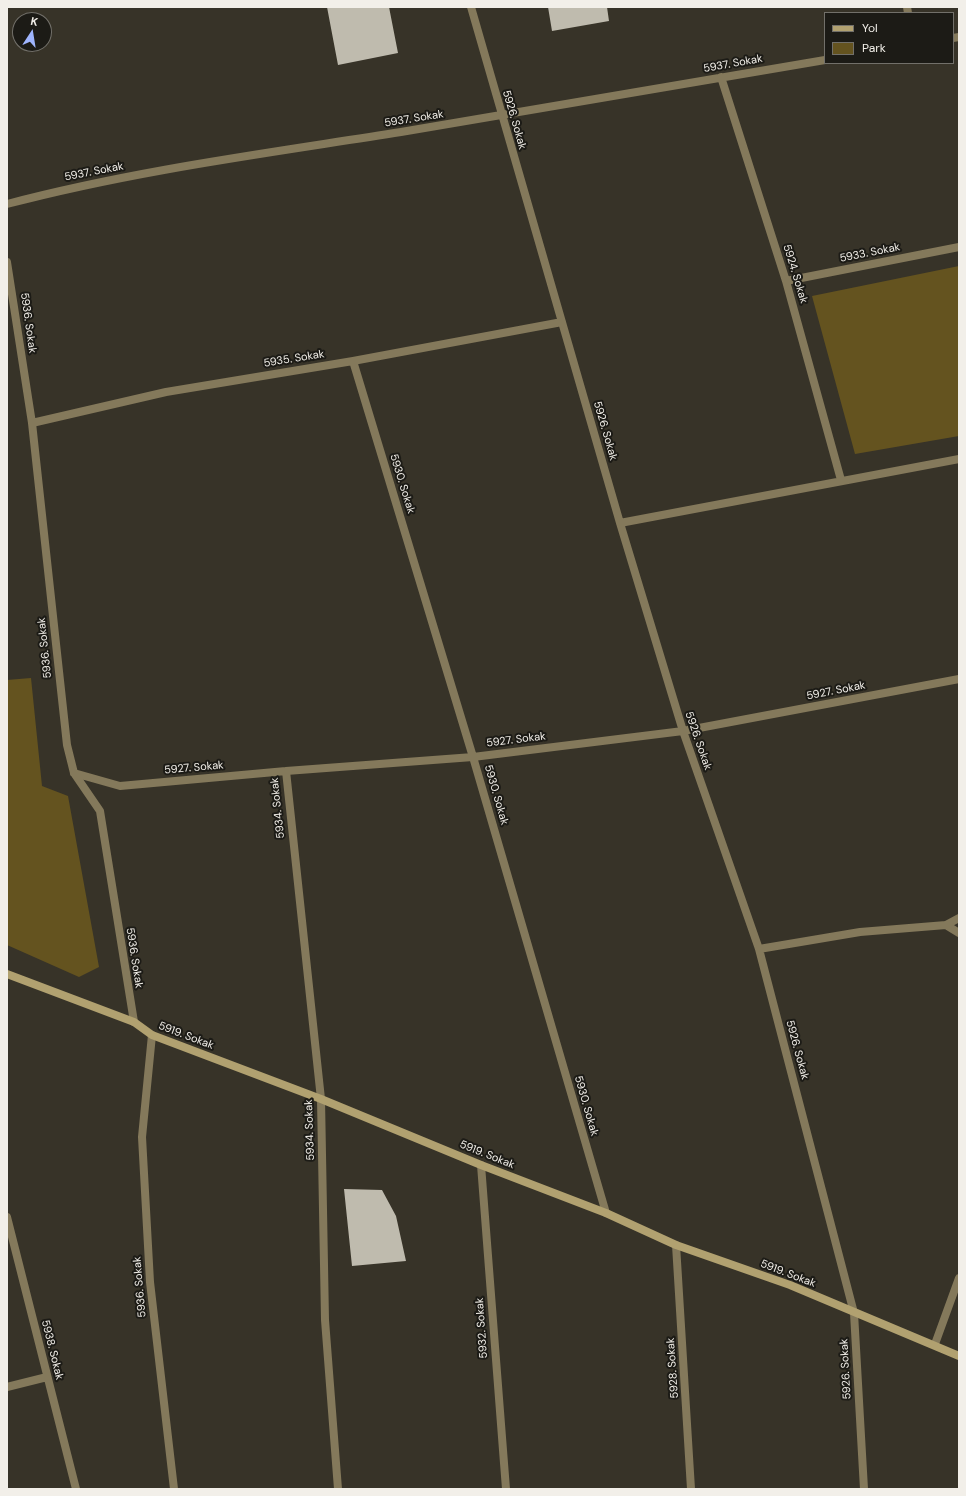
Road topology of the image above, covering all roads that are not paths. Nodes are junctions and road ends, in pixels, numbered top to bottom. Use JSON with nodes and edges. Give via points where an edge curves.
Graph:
{"nodes":[{"id":1,"x":471,"y":7,"type":"edge"},
{"id":2,"x":824,"y":60,"type":"edge"},
{"id":3,"x":721,"y":77,"type":"junction"},
{"id":4,"x":501,"y":116,"type":"junction"},
{"id":5,"x":7,"y":204,"type":"edge"},
{"id":6,"x":959,"y":247,"type":"edge"},
{"id":7,"x":7,"y":262,"type":"edge"},
{"id":8,"x":786,"y":281,"type":"junction"},
{"id":9,"x":562,"y":322,"type":"junction"},
{"id":10,"x":353,"y":361,"type":"junction"},
{"id":11,"x":32,"y":423,"type":"junction"},
{"id":12,"x":959,"y":459,"type":"edge"},
{"id":13,"x":841,"y":480,"type":"junction"},
{"id":14,"x":620,"y":523,"type":"junction"},
{"id":15,"x":959,"y":679,"type":"edge"},
{"id":16,"x":683,"y":731,"type":"junction"},
{"id":17,"x":473,"y":757,"type":"junction"},
{"id":18,"x":286,"y":771,"type":"junction"},
{"id":19,"x":74,"y":773,"type":"junction"},
{"id":20,"x":959,"y":918,"type":"edge"},
{"id":21,"x":946,"y":925,"type":"junction"},
{"id":22,"x":959,"y":933,"type":"edge"},
{"id":23,"x":759,"y":949,"type":"junction"},
{"id":24,"x":7,"y":974,"type":"edge"},
{"id":25,"x":134,"y":1022,"type":"junction"},
{"id":26,"x":152,"y":1035,"type":"junction"},
{"id":27,"x":321,"y":1099,"type":"junction"},
{"id":28,"x":480,"y":1165,"type":"junction"},
{"id":29,"x":606,"y":1212,"type":"junction"},
{"id":30,"x":7,"y":1217,"type":"edge"},
{"id":31,"x":676,"y":1245,"type":"junction"},
{"id":32,"x":11,"y":1252,"type":"edge"},
{"id":33,"x":959,"y":1278,"type":"edge"},
{"id":34,"x":854,"y":1313,"type":"junction"},
{"id":35,"x":935,"y":1344,"type":"junction"},
{"id":36,"x":959,"y":1356,"type":"edge"},
{"id":37,"x":47,"y":1377,"type":"junction"},
{"id":38,"x":7,"y":1387,"type":"edge"},
{"id":39,"x":76,"y":1489,"type":"edge"},
{"id":40,"x":174,"y":1489,"type":"edge"},
{"id":41,"x":338,"y":1489,"type":"edge"},
{"id":42,"x":506,"y":1489,"type":"edge"},
{"id":43,"x":691,"y":1489,"type":"edge"},
{"id":44,"x":864,"y":1489,"type":"edge"}],
"edges":[{"from":1,"to":4,"type":"street","name":"5926. Sokak"},
{"from":2,"to":3,"type":"street","name":"5937. Sokak"},
{"from":3,"to":4,"type":"street","name":"5937. Sokak"},
{"from":3,"to":8,"type":"street","name":"5924. Sokak"},
{"from":4,"to":5,"type":"street","name":"5937. Sokak","via":[[174,168],[60,190]]},
{"from":4,"to":9,"type":"street","name":"5926. Sokak"},
{"from":6,"to":8,"type":"street","name":"5933. Sokak"},
{"from":7,"to":11,"type":"street","name":"5936. Sokak"},
{"from":8,"to":13,"type":"street","name":"5924. Sokak"},
{"from":9,"to":10,"type":"street","name":"5935. Sokak"},
{"from":9,"to":14,"type":"street","name":"5926. Sokak"},
{"from":10,"to":11,"type":"street","name":"5935. Sokak","via":[[166,392]]},
{"from":10,"to":17,"type":"street","name":"5930. Sokak"},
{"from":11,"to":19,"type":"street","name":"5936. Sokak","via":[[67,745]]},
{"from":12,"to":13,"type":"street"},
{"from":13,"to":14,"type":"street"},
{"from":14,"to":16,"type":"street","name":"5926. Sokak"},
{"from":15,"to":16,"type":"street","name":"5927. Sokak"},
{"from":16,"to":17,"type":"street","name":"5927. Sokak"},
{"from":16,"to":23,"type":"street","name":"5926. Sokak"},
{"from":17,"to":18,"type":"street","name":"5927. Sokak"},
{"from":17,"to":29,"type":"street","name":"5930. Sokak"},
{"from":18,"to":19,"type":"street","name":"5927. Sokak","via":[[120,786]]},
{"from":18,"to":27,"type":"street","name":"5934. Sokak"},
{"from":19,"to":25,"type":"street","name":"5936. Sokak","via":[[100,811]]},
{"from":20,"to":21,"type":"street"},
{"from":21,"to":22,"type":"street"},
{"from":21,"to":23,"type":"street","via":[[860,932]]},
{"from":23,"to":34,"type":"street","name":"5926. Sokak"},
{"from":24,"to":25,"type":"street","name":"5919. Sokak"},
{"from":25,"to":26,"type":"street","name":"5919. Sokak"},
{"from":26,"to":27,"type":"street","name":"5919. Sokak"},
{"from":26,"to":40,"type":"street","name":"5936. Sokak","via":[[142,1138],[150,1282]]},
{"from":27,"to":28,"type":"street","name":"5919. Sokak"},
{"from":27,"to":41,"type":"street","name":"5934. Sokak","via":[[325,1320]]},
{"from":28,"to":29,"type":"street","name":"5919. Sokak"},
{"from":28,"to":42,"type":"street","name":"5932. Sokak"},
{"from":29,"to":31,"type":"street","name":"5919. Sokak"},
{"from":30,"to":32,"type":"street","name":"5938. Sokak"},
{"from":31,"to":34,"type":"street","name":"5919. Sokak","via":[[790,1285]]},
{"from":31,"to":43,"type":"street","name":"5928. Sokak"},
{"from":32,"to":37,"type":"street","name":"5938. Sokak"},
{"from":33,"to":35,"type":"street"},
{"from":34,"to":35,"type":"street","name":"5919. Sokak"},
{"from":34,"to":44,"type":"street","name":"5926. Sokak"},
{"from":35,"to":36,"type":"street","name":"5919. Sokak"},
{"from":37,"to":38,"type":"street"},
{"from":37,"to":39,"type":"street","name":"5938. Sokak"}]}
